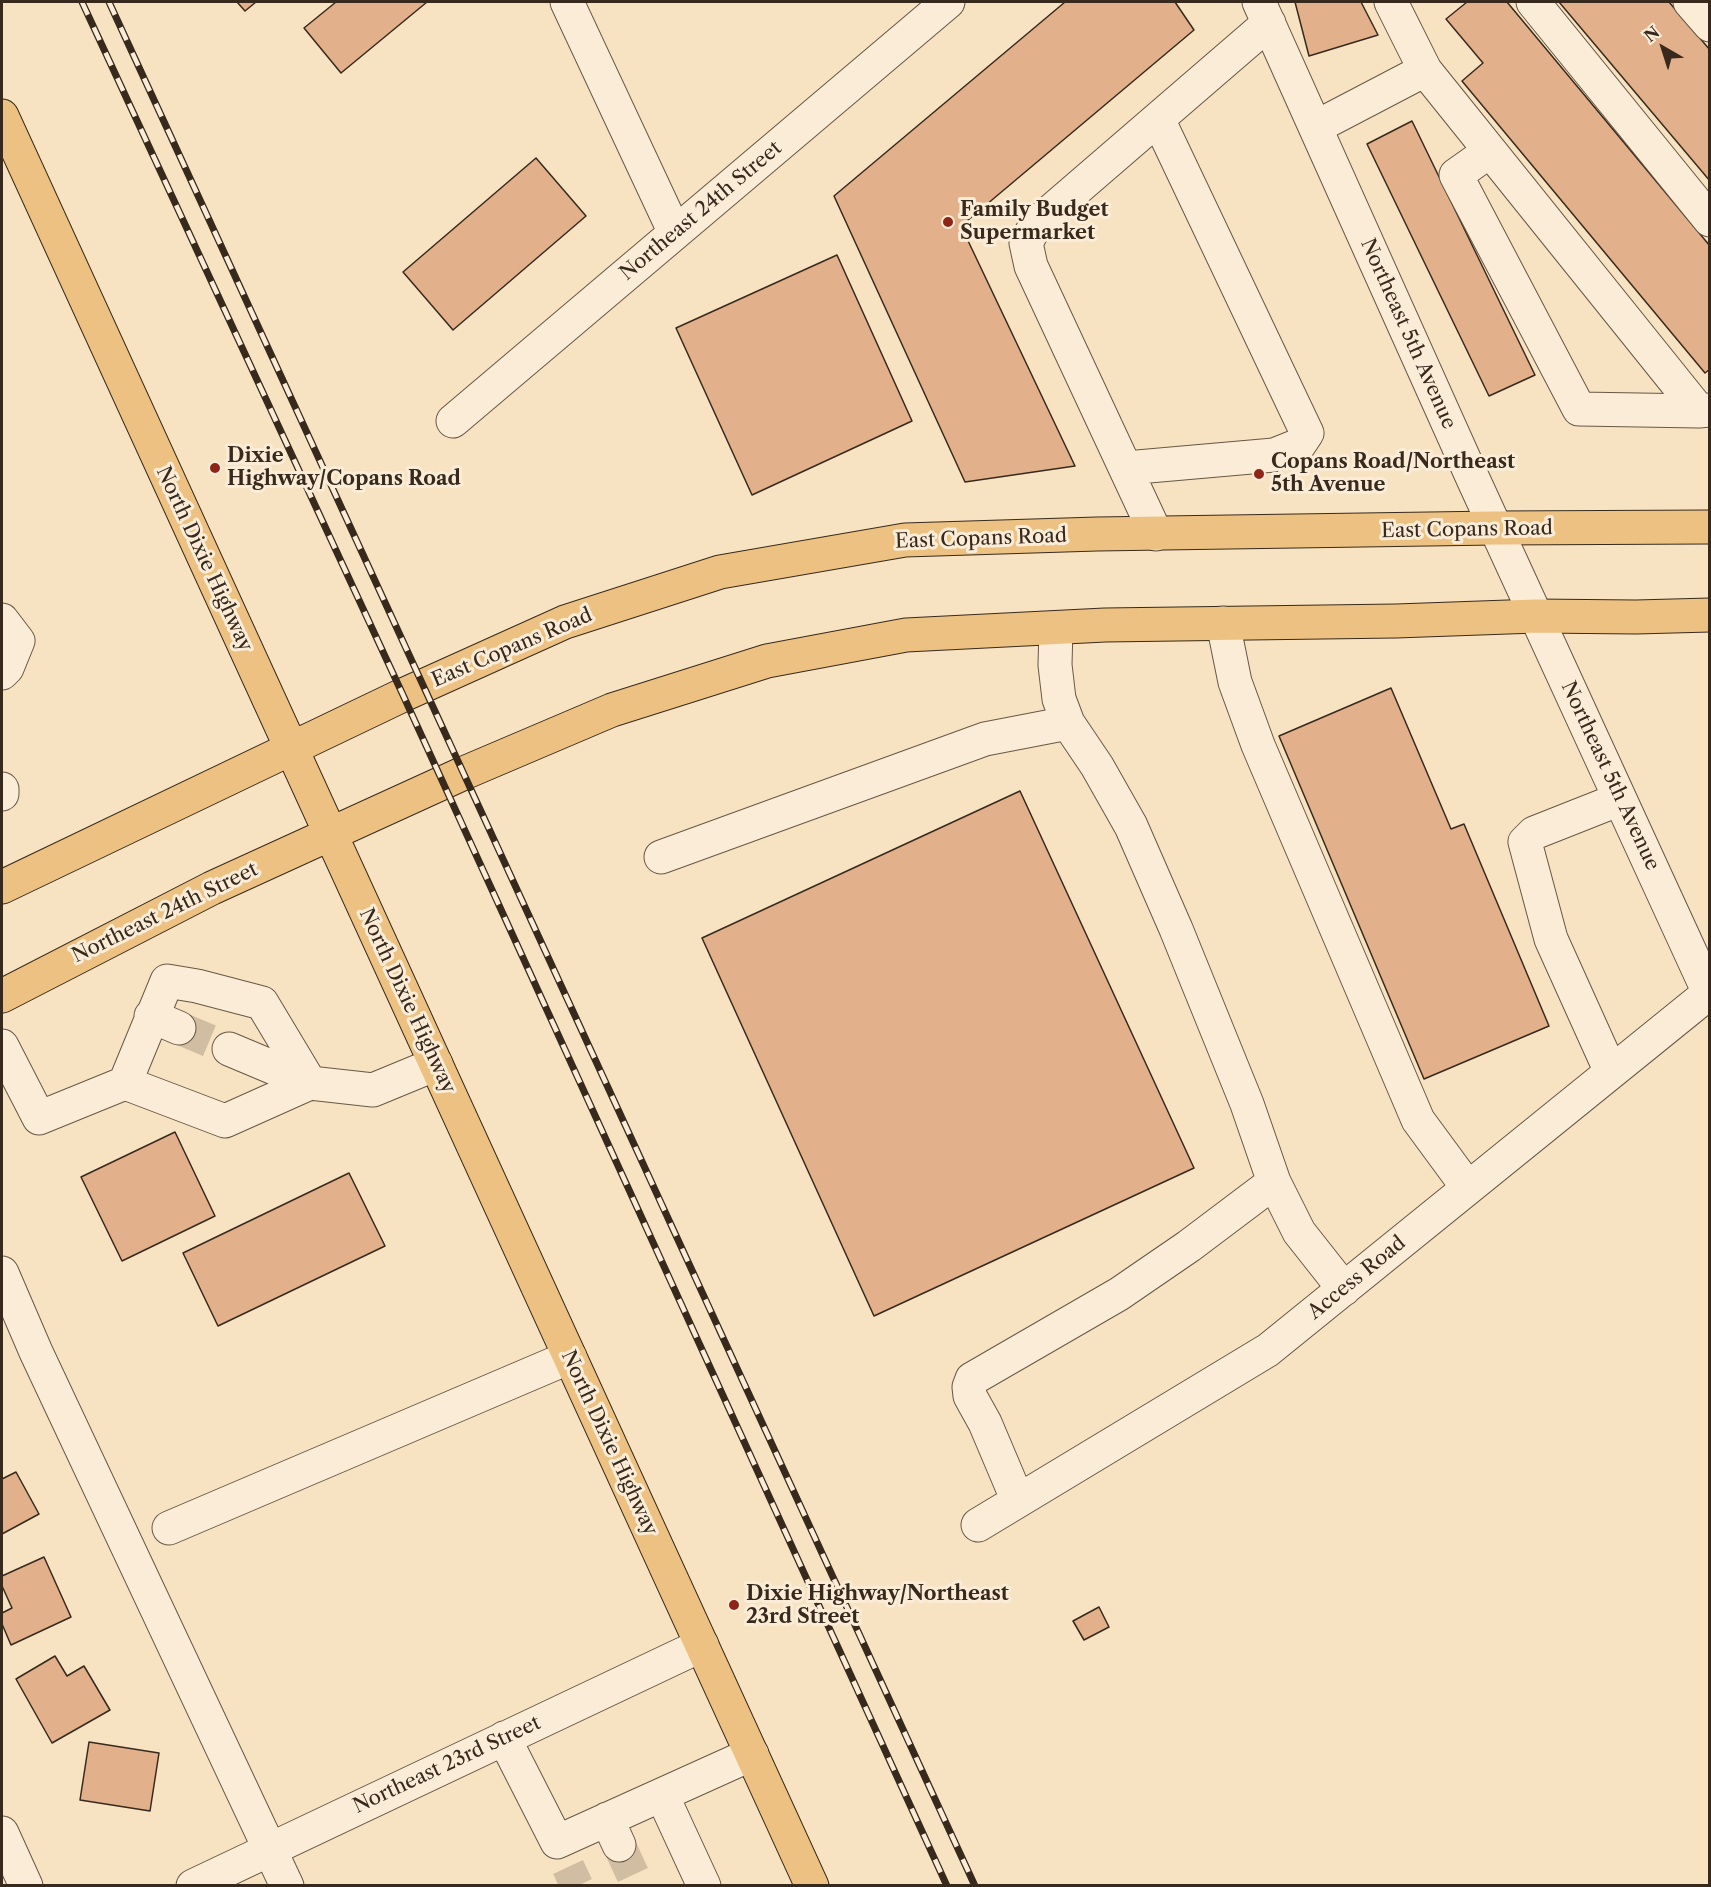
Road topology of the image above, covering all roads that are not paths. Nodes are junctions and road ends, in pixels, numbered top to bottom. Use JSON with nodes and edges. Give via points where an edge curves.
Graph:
{"nodes":[{"id":1,"x":567,"y":2,"type":"edge"},
{"id":2,"x":948,"y":2,"type":"edge"},
{"id":3,"x":1391,"y":2,"type":"edge"},
{"id":4,"x":1533,"y":2,"type":"edge"},
{"id":5,"x":1690,"y":2,"type":"edge"},
{"id":6,"x":1264,"y":12,"type":"edge"},
{"id":7,"x":914,"y":14,"type":"edge"},
{"id":8,"x":1710,"y":25,"type":"edge"},
{"id":9,"x":1425,"y":70,"type":"junction"},
{"id":10,"x":2,"y":116,"type":"edge"},
{"id":11,"x":1158,"y":119,"type":"junction"},
{"id":12,"x":1316,"y":127,"type":"junction"},
{"id":13,"x":1490,"y":151,"type":"junction"},
{"id":14,"x":1710,"y":220,"type":"edge"},
{"id":15,"x":675,"y":233,"type":"junction"},
{"id":16,"x":1704,"y":411,"type":"edge"},
{"id":17,"x":453,"y":421,"type":"dead end"},
{"id":18,"x":1126,"y":468,"type":"junction"},
{"id":19,"x":1710,"y":527,"type":"edge"},
{"id":20,"x":1496,"y":528,"type":"junction"},
{"id":21,"x":1156,"y":534,"type":"junction"},
{"id":22,"x":1710,"y":615,"type":"edge"},
{"id":23,"x":1536,"y":616,"type":"junction"},
{"id":24,"x":2,"y":620,"type":"edge"},
{"id":25,"x":1223,"y":623,"type":"junction"},
{"id":26,"x":1056,"y":628,"type":"junction"},
{"id":27,"x":2,"y":673,"type":"edge"},
{"id":28,"x":1068,"y":723,"type":"junction"},
{"id":29,"x":291,"y":748,"type":"junction"},
{"id":30,"x":2,"y":789,"type":"edge"},
{"id":31,"x":2,"y":794,"type":"edge"},
{"id":32,"x":1620,"y":799,"type":"junction"},
{"id":33,"x":330,"y":833,"type":"junction"},
{"id":34,"x":661,"y":857,"type":"dead end"},
{"id":35,"x":2,"y":885,"type":"edge"},
{"id":36,"x":1709,"y":994,"type":"edge"},
{"id":37,"x":2,"y":996,"type":"edge"},
{"id":38,"x":2,"y":1046,"type":"edge"},
{"id":39,"x":229,"y":1049,"type":"tunnel mouth"},
{"id":40,"x":436,"y":1064,"type":"junction"},
{"id":41,"x":1611,"y":1072,"type":"junction"},
{"id":42,"x":125,"y":1083,"type":"junction"},
{"id":43,"x":310,"y":1083,"type":"junction"},
{"id":44,"x":1274,"y":1182,"type":"junction"},
{"id":45,"x":1468,"y":1188,"type":"junction"},
{"id":46,"x":2,"y":1273,"type":"edge"},
{"id":47,"x":1344,"y":1289,"type":"junction"},
{"id":48,"x":570,"y":1357,"type":"junction"},
{"id":49,"x":1018,"y":1501,"type":"junction"},
{"id":50,"x":978,"y":1525,"type":"dead end"},
{"id":51,"x":169,"y":1528,"type":"dead end"},
{"id":52,"x":702,"y":1644,"type":"junction"},
{"id":53,"x":504,"y":1738,"type":"junction"},
{"id":54,"x":752,"y":1754,"type":"junction"},
{"id":55,"x":662,"y":1795,"type":"junction"},
{"id":56,"x":2,"y":1833,"type":"edge"},
{"id":57,"x":270,"y":1849,"type":"junction"},
{"id":58,"x":26,"y":1886,"type":"edge"},
{"id":59,"x":193,"y":1886,"type":"edge"},
{"id":60,"x":287,"y":1886,"type":"edge"},
{"id":61,"x":704,"y":1886,"type":"edge"},
{"id":62,"x":812,"y":1886,"type":"edge"}],
"edges":[{"from":1,"to":15,"type":"street"},
{"from":2,"to":7,"type":"street","name":"Northeast 24th Street"},
{"from":3,"to":9,"type":"street"},
{"from":4,"to":14,"type":"street"},
{"from":5,"to":8,"type":"street"},
{"from":6,"to":11,"type":"street"},
{"from":6,"to":12,"type":"street","name":"Northeast 5th Avenue"},
{"from":7,"to":15,"type":"street","name":"Northeast 24th Street"},
{"from":9,"to":12,"type":"street"},
{"from":9,"to":13,"type":"street"},
{"from":10,"to":29,"type":"main road","name":"North Dixie Highway"},
{"from":11,"to":18,"type":"street","via":[[1036,224],[1026,243],[1031,266]]},
{"from":11,"to":18,"type":"street","via":[[1307,433],[1299,445],[1274,455]]},
{"from":12,"to":20,"type":"street","name":"Northeast 5th Avenue"},
{"from":13,"to":16,"type":"street"},
{"from":13,"to":16,"type":"street","via":[[1456,175],[1579,409]]},
{"from":15,"to":17,"type":"street","name":"Northeast 24th Street"},
{"from":18,"to":21,"type":"street"},
{"from":19,"to":20,"type":"main road","name":"East Copans Road"},
{"from":20,"to":21,"type":"main road","name":"East Copans Road"},
{"from":20,"to":23,"type":"street","name":"Northeast 5th Avenue"},
{"from":21,"to":29,"type":"main road","name":"East Copans Road","via":[[905,540],[720,572],[566,622]]},
{"from":22,"to":23,"type":"main road"},
{"from":23,"to":25,"type":"main road"},
{"from":23,"to":32,"type":"street","name":"Northeast 5th Avenue"},
{"from":24,"to":27,"type":"street","via":[[18,641]]},
{"from":25,"to":26,"type":"main road"},
{"from":25,"to":45,"type":"street","via":[[1235,682],[1258,745],[1418,1120]]},
{"from":26,"to":28,"type":"street","via":[[1059,699]]},
{"from":26,"to":33,"type":"main road","via":[[906,635],[767,662],[612,710]]},
{"from":28,"to":34,"type":"street","via":[[985,739]]},
{"from":28,"to":44,"type":"street","via":[[1131,826],[1247,1104]]},
{"from":29,"to":33,"type":"main road","name":"North Dixie Highway"},
{"from":29,"to":35,"type":"main road"},
{"from":30,"to":31,"type":"street"},
{"from":32,"to":36,"type":"street","name":"Northeast 5th Avenue"},
{"from":32,"to":41,"type":"street","via":[[1534,833],[1525,842],[1551,939]]},
{"from":33,"to":37,"type":"main road","name":"Northeast 24th Street","via":[[212,888]]},
{"from":33,"to":40,"type":"main road","name":"North Dixie Highway"},
{"from":36,"to":41,"type":"street","name":"Access Road"},
{"from":38,"to":42,"type":"street","via":[[39,1118]]},
{"from":39,"to":43,"type":"street"},
{"from":40,"to":43,"type":"street","via":[[373,1090]]},
{"from":40,"to":48,"type":"main road","name":"North Dixie Highway"},
{"from":41,"to":45,"type":"street","name":"Access Road"},
{"from":42,"to":43,"type":"street","via":[[225,1121]]},
{"from":42,"to":43,"type":"street","via":[[165,1022],[167,981],[262,1003]]},
{"from":44,"to":47,"type":"street","via":[[1299,1232]]},
{"from":44,"to":49,"type":"street","via":[[1119,1294],[972,1379],[970,1396]]},
{"from":45,"to":47,"type":"street","name":"Access Road"},
{"from":46,"to":57,"type":"street"},
{"from":47,"to":49,"type":"street","name":"Access Road","via":[[1268,1350]]},
{"from":48,"to":51,"type":"street"},
{"from":48,"to":52,"type":"main road","name":"North Dixie Highway"},
{"from":49,"to":50,"type":"street","name":"Access Road"},
{"from":52,"to":53,"type":"street","name":"Northeast 23rd Street"},
{"from":52,"to":54,"type":"main road","name":"North Dixie Highway"},
{"from":53,"to":55,"type":"street","via":[[562,1854],[613,1832]]},
{"from":53,"to":57,"type":"street","name":"Northeast 23rd Street"},
{"from":54,"to":55,"type":"street"},
{"from":54,"to":62,"type":"main road","name":"North Dixie Highway"},
{"from":55,"to":61,"type":"street"},
{"from":56,"to":58,"type":"street"},
{"from":57,"to":59,"type":"street","name":"Northeast 23rd Street"},
{"from":57,"to":60,"type":"street"}]}
